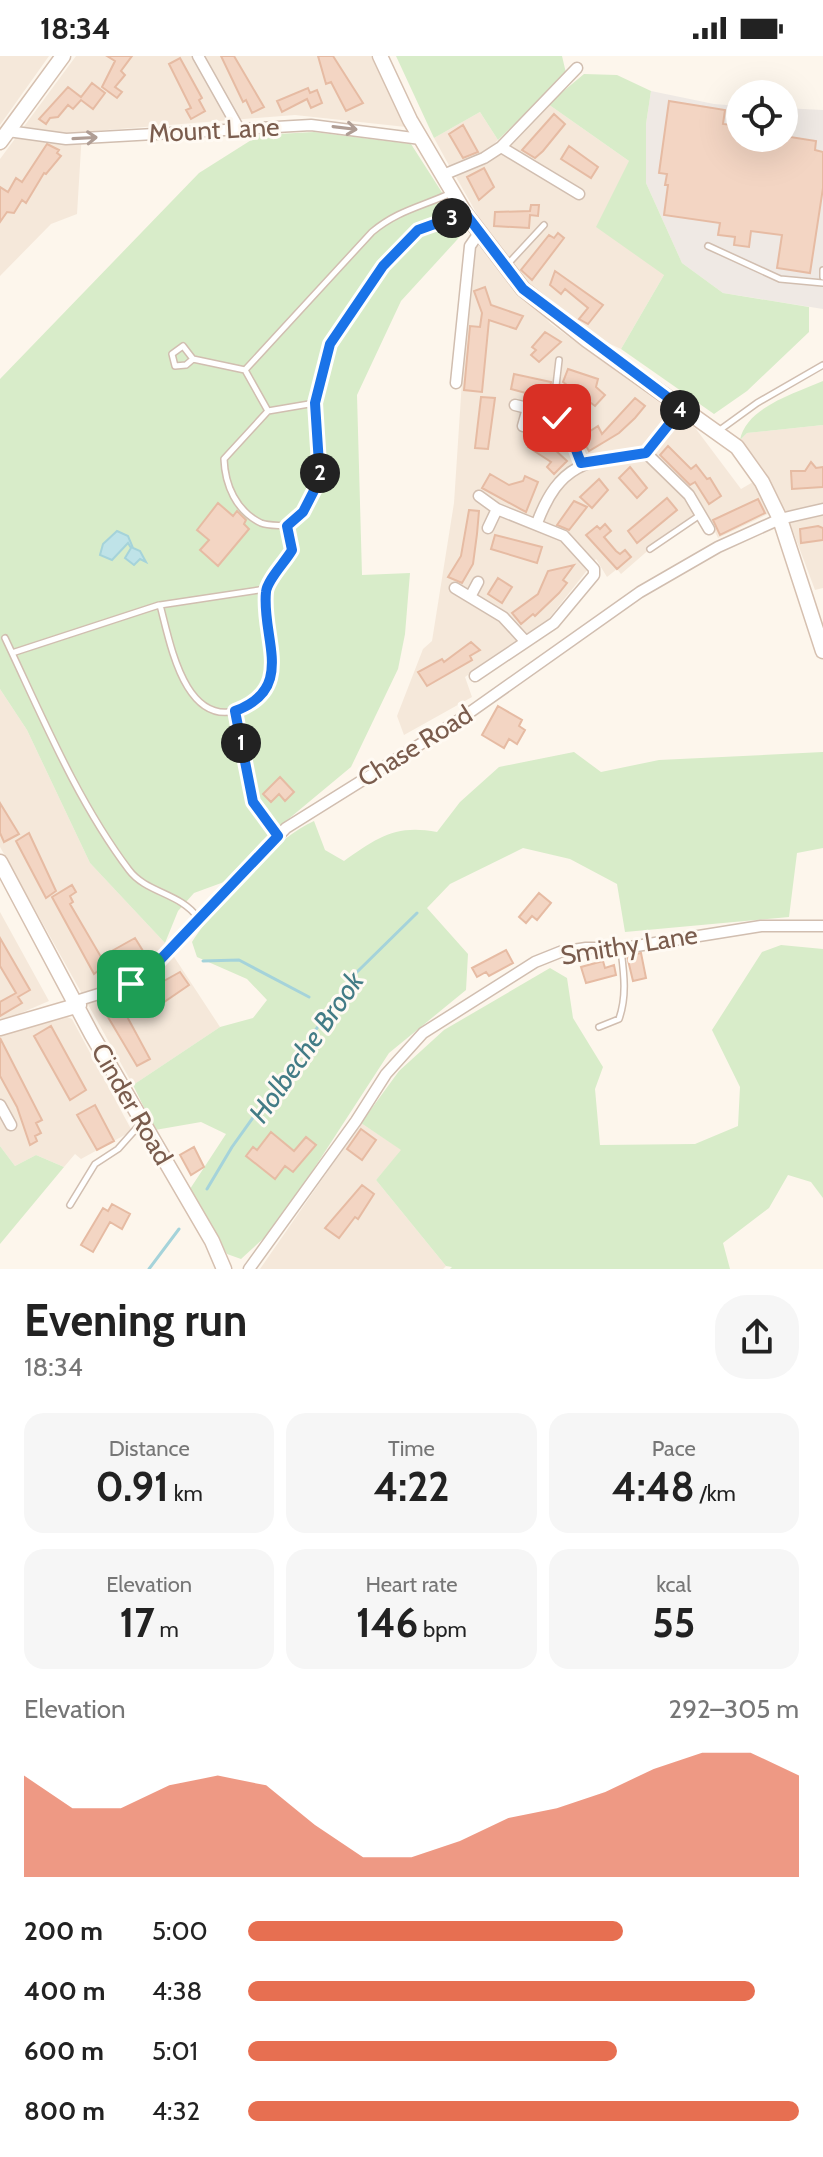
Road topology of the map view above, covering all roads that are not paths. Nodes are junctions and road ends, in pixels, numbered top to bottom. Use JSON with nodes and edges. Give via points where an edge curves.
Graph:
{"nodes":[{"id":1,"x":63,"y":56,"type":"edge"},
{"id":2,"x":198,"y":56,"type":"edge"},
{"id":3,"x":380,"y":56,"type":"edge"},
{"id":4,"x":577,"y":68,"type":"dead end"},
{"id":5,"x":239,"y":129,"type":"junction"},
{"id":6,"x":4,"y":136,"type":"edge"},
{"id":7,"x":421,"y":139,"type":"junction"},
{"id":8,"x":501,"y":147,"type":"junction"},
{"id":9,"x":443,"y":175,"type":"junction"},
{"id":10,"x":452,"y":192,"type":"junction"},
{"id":11,"x":579,"y":194,"type":"dead end"},
{"id":12,"x":465,"y":213,"type":"junction"},
{"id":13,"x":544,"y":225,"type":"dead end"},
{"id":14,"x":479,"y":233,"type":"junction"},
{"id":15,"x":708,"y":246,"type":"dead end"},
{"id":16,"x":506,"y":266,"type":"junction"},
{"id":17,"x":823,"y":270,"type":"edge"},
{"id":18,"x":823,"y":277,"type":"edge"},
{"id":19,"x":823,"y":283,"type":"edge"},
{"id":20,"x":193,"y":359,"type":"junction"},
{"id":21,"x":559,"y":360,"type":"dead end"},
{"id":22,"x":823,"y":365,"type":"edge"},
{"id":23,"x":245,"y":370,"type":"junction"},
{"id":24,"x":456,"y":383,"type":"dead end"},
{"id":25,"x":315,"y":403,"type":"junction"},
{"id":26,"x":515,"y":405,"type":"dead end"},
{"id":27,"x":528,"y":408,"type":"junction"},
{"id":28,"x":682,"y":408,"type":"junction"},
{"id":29,"x":268,"y":411,"type":"junction"},
{"id":30,"x":557,"y":418,"type":"junction"},
{"id":31,"x":523,"y":426,"type":"dead end"},
{"id":32,"x":717,"y":433,"type":"junction"},
{"id":33,"x":646,"y":453,"type":"junction"},
{"id":34,"x":581,"y":463,"type":"junction"},
{"id":35,"x":479,"y":496,"type":"dead end"},
{"id":36,"x":497,"y":509,"type":"junction"},
{"id":37,"x":823,"y":509,"type":"edge"},
{"id":38,"x":700,"y":515,"type":"junction"},
{"id":39,"x":780,"y":519,"type":"junction"},
{"id":40,"x":537,"y":523,"type":"junction"},
{"id":41,"x":287,"y":526,"type":"junction"},
{"id":42,"x":488,"y":528,"type":"dead end"},
{"id":43,"x":709,"y":529,"type":"dead end"},
{"id":44,"x":650,"y":549,"type":"dead end"},
{"id":45,"x":478,"y":582,"type":"dead end"},
{"id":46,"x":455,"y":588,"type":"dead end"},
{"id":47,"x":266,"y":589,"type":"junction"},
{"id":48,"x":470,"y":597,"type":"junction"},
{"id":49,"x":160,"y":605,"type":"junction"},
{"id":50,"x":5,"y":638,"type":"dead end"},
{"id":51,"x":525,"y":641,"type":"junction"},
{"id":52,"x":823,"y":651,"type":"edge"},
{"id":53,"x":12,"y":653,"type":"junction"},
{"id":54,"x":475,"y":676,"type":"dead end"},
{"id":55,"x":235,"y":711,"type":"junction"},
{"id":56,"x":278,"y":836,"type":"junction"},
{"id":57,"x":0,"y":862,"type":"edge"},
{"id":58,"x":199,"y":918,"type":"junction"},
{"id":59,"x":823,"y":926,"type":"edge"},
{"id":60,"x":621,"y":948,"type":"junction"},
{"id":61,"x":77,"y":1003,"type":"junction"},
{"id":62,"x":599,"y":1027,"type":"dead end"},
{"id":63,"x":0,"y":1028,"type":"edge"},
{"id":64,"x":0,"y":1105,"type":"edge"},
{"id":65,"x":142,"y":1122,"type":"junction"},
{"id":66,"x":11,"y":1125,"type":"dead end"},
{"id":67,"x":70,"y":1205,"type":"dead end"},
{"id":68,"x":224,"y":1269,"type":"edge"},
{"id":69,"x":249,"y":1269,"type":"edge"}],
"edges":[{"from":1,"to":6,"type":"street"},
{"from":2,"to":5,"type":"street"},
{"from":3,"to":7,"type":"street"},
{"from":4,"to":8,"type":"street"},
{"from":6,"to":5,"type":"street","name":"Mount Lane","one_way":true,"via":[[66,139]]},
{"from":5,"to":7,"type":"street","name":"Mount Lane","one_way":true,"via":[[311,125]]},
{"from":7,"to":9,"type":"street"},
{"from":8,"to":9,"type":"street"},
{"from":8,"to":11,"type":"street"},
{"from":9,"to":10,"type":"street"},
{"from":10,"to":12,"type":"street"},
{"from":10,"to":23,"type":"lane","via":[[396,213],[372,232]]},
{"from":12,"to":14,"type":"street"},
{"from":12,"to":25,"type":"lane","via":[[418,230],[383,266],[330,344]]},
{"from":13,"to":16,"type":"lane"},
{"from":14,"to":16,"type":"street"},
{"from":14,"to":24,"type":"street","via":[[470,246]]},
{"from":15,"to":19,"type":"lane","via":[[780,279]]},
{"from":16,"to":28,"type":"street","via":[[523,289]]},
{"from":17,"to":18,"type":"lane"},
{"from":20,"to":20,"type":"lane","via":[[175,366],[172,354],[183,346]]},
{"from":20,"to":23,"type":"lane"},
{"from":21,"to":30,"type":"lane"},
{"from":22,"to":32,"type":"lane"},
{"from":23,"to":29,"type":"lane"},
{"from":25,"to":29,"type":"lane"},
{"from":25,"to":41,"type":"lane","via":[[320,479],[303,512]]},
{"from":26,"to":27,"type":"street"},
{"from":27,"to":30,"type":"street"},
{"from":27,"to":31,"type":"street"},
{"from":28,"to":32,"type":"street"},
{"from":28,"to":33,"type":"street"},
{"from":29,"to":41,"type":"lane","via":[[224,459],[225,483],[262,524]]},
{"from":30,"to":34,"type":"street","via":[[568,429]]},
{"from":32,"to":39,"type":"street","via":[[737,447]]},
{"from":33,"to":34,"type":"street"},
{"from":33,"to":38,"type":"street","via":[[689,495]]},
{"from":34,"to":40,"type":"street","via":[[558,481]]},
{"from":35,"to":36,"type":"street"},
{"from":36,"to":40,"type":"street"},
{"from":36,"to":42,"type":"street"},
{"from":37,"to":39,"type":"street","name":"Chase Road"},
{"from":38,"to":43,"type":"street"},
{"from":38,"to":44,"type":"lane"},
{"from":39,"to":52,"type":"street"},
{"from":39,"to":56,"type":"street","name":"Chase Road","via":[[651,585],[459,720]]},
{"from":40,"to":51,"type":"street","via":[[564,536],[594,575],[554,623]]},
{"from":41,"to":47,"type":"lane","via":[[292,550]]},
{"from":45,"to":48,"type":"street"},
{"from":46,"to":48,"type":"street"},
{"from":47,"to":49,"type":"lane"},
{"from":47,"to":55,"type":"lane","via":[[271,678],[262,695]]},
{"from":48,"to":51,"type":"street","via":[[503,617]]},
{"from":49,"to":53,"type":"lane"},
{"from":49,"to":55,"type":"lane","via":[[188,691],[202,705]]},
{"from":50,"to":53,"type":"lane"},
{"from":51,"to":54,"type":"street"},
{"from":53,"to":58,"type":"lane","via":[[52,737],[131,874],[179,898]]},
{"from":55,"to":56,"type":"lane","via":[[253,802]]},
{"from":56,"to":58,"type":"street","name":"Chase Road"},
{"from":57,"to":61,"type":"street","name":"Cinder Road"},
{"from":58,"to":61,"type":"street","name":"Chase Road","via":[[131,984]]},
{"from":59,"to":60,"type":"street","name":"Smithy Lane","via":[[761,926]]},
{"from":60,"to":62,"type":"lane","via":[[622,1010],[619,1019]]},
{"from":60,"to":69,"type":"street","name":"Smithy Lane","via":[[560,952],[535,962],[423,1033],[386,1074]]},
{"from":61,"to":63,"type":"street"},
{"from":61,"to":65,"type":"street","name":"Cinder Road"},
{"from":64,"to":66,"type":"street"},
{"from":65,"to":67,"type":"lane","via":[[118,1149],[95,1164]]},
{"from":65,"to":68,"type":"street","name":"Cinder Road"}]}
